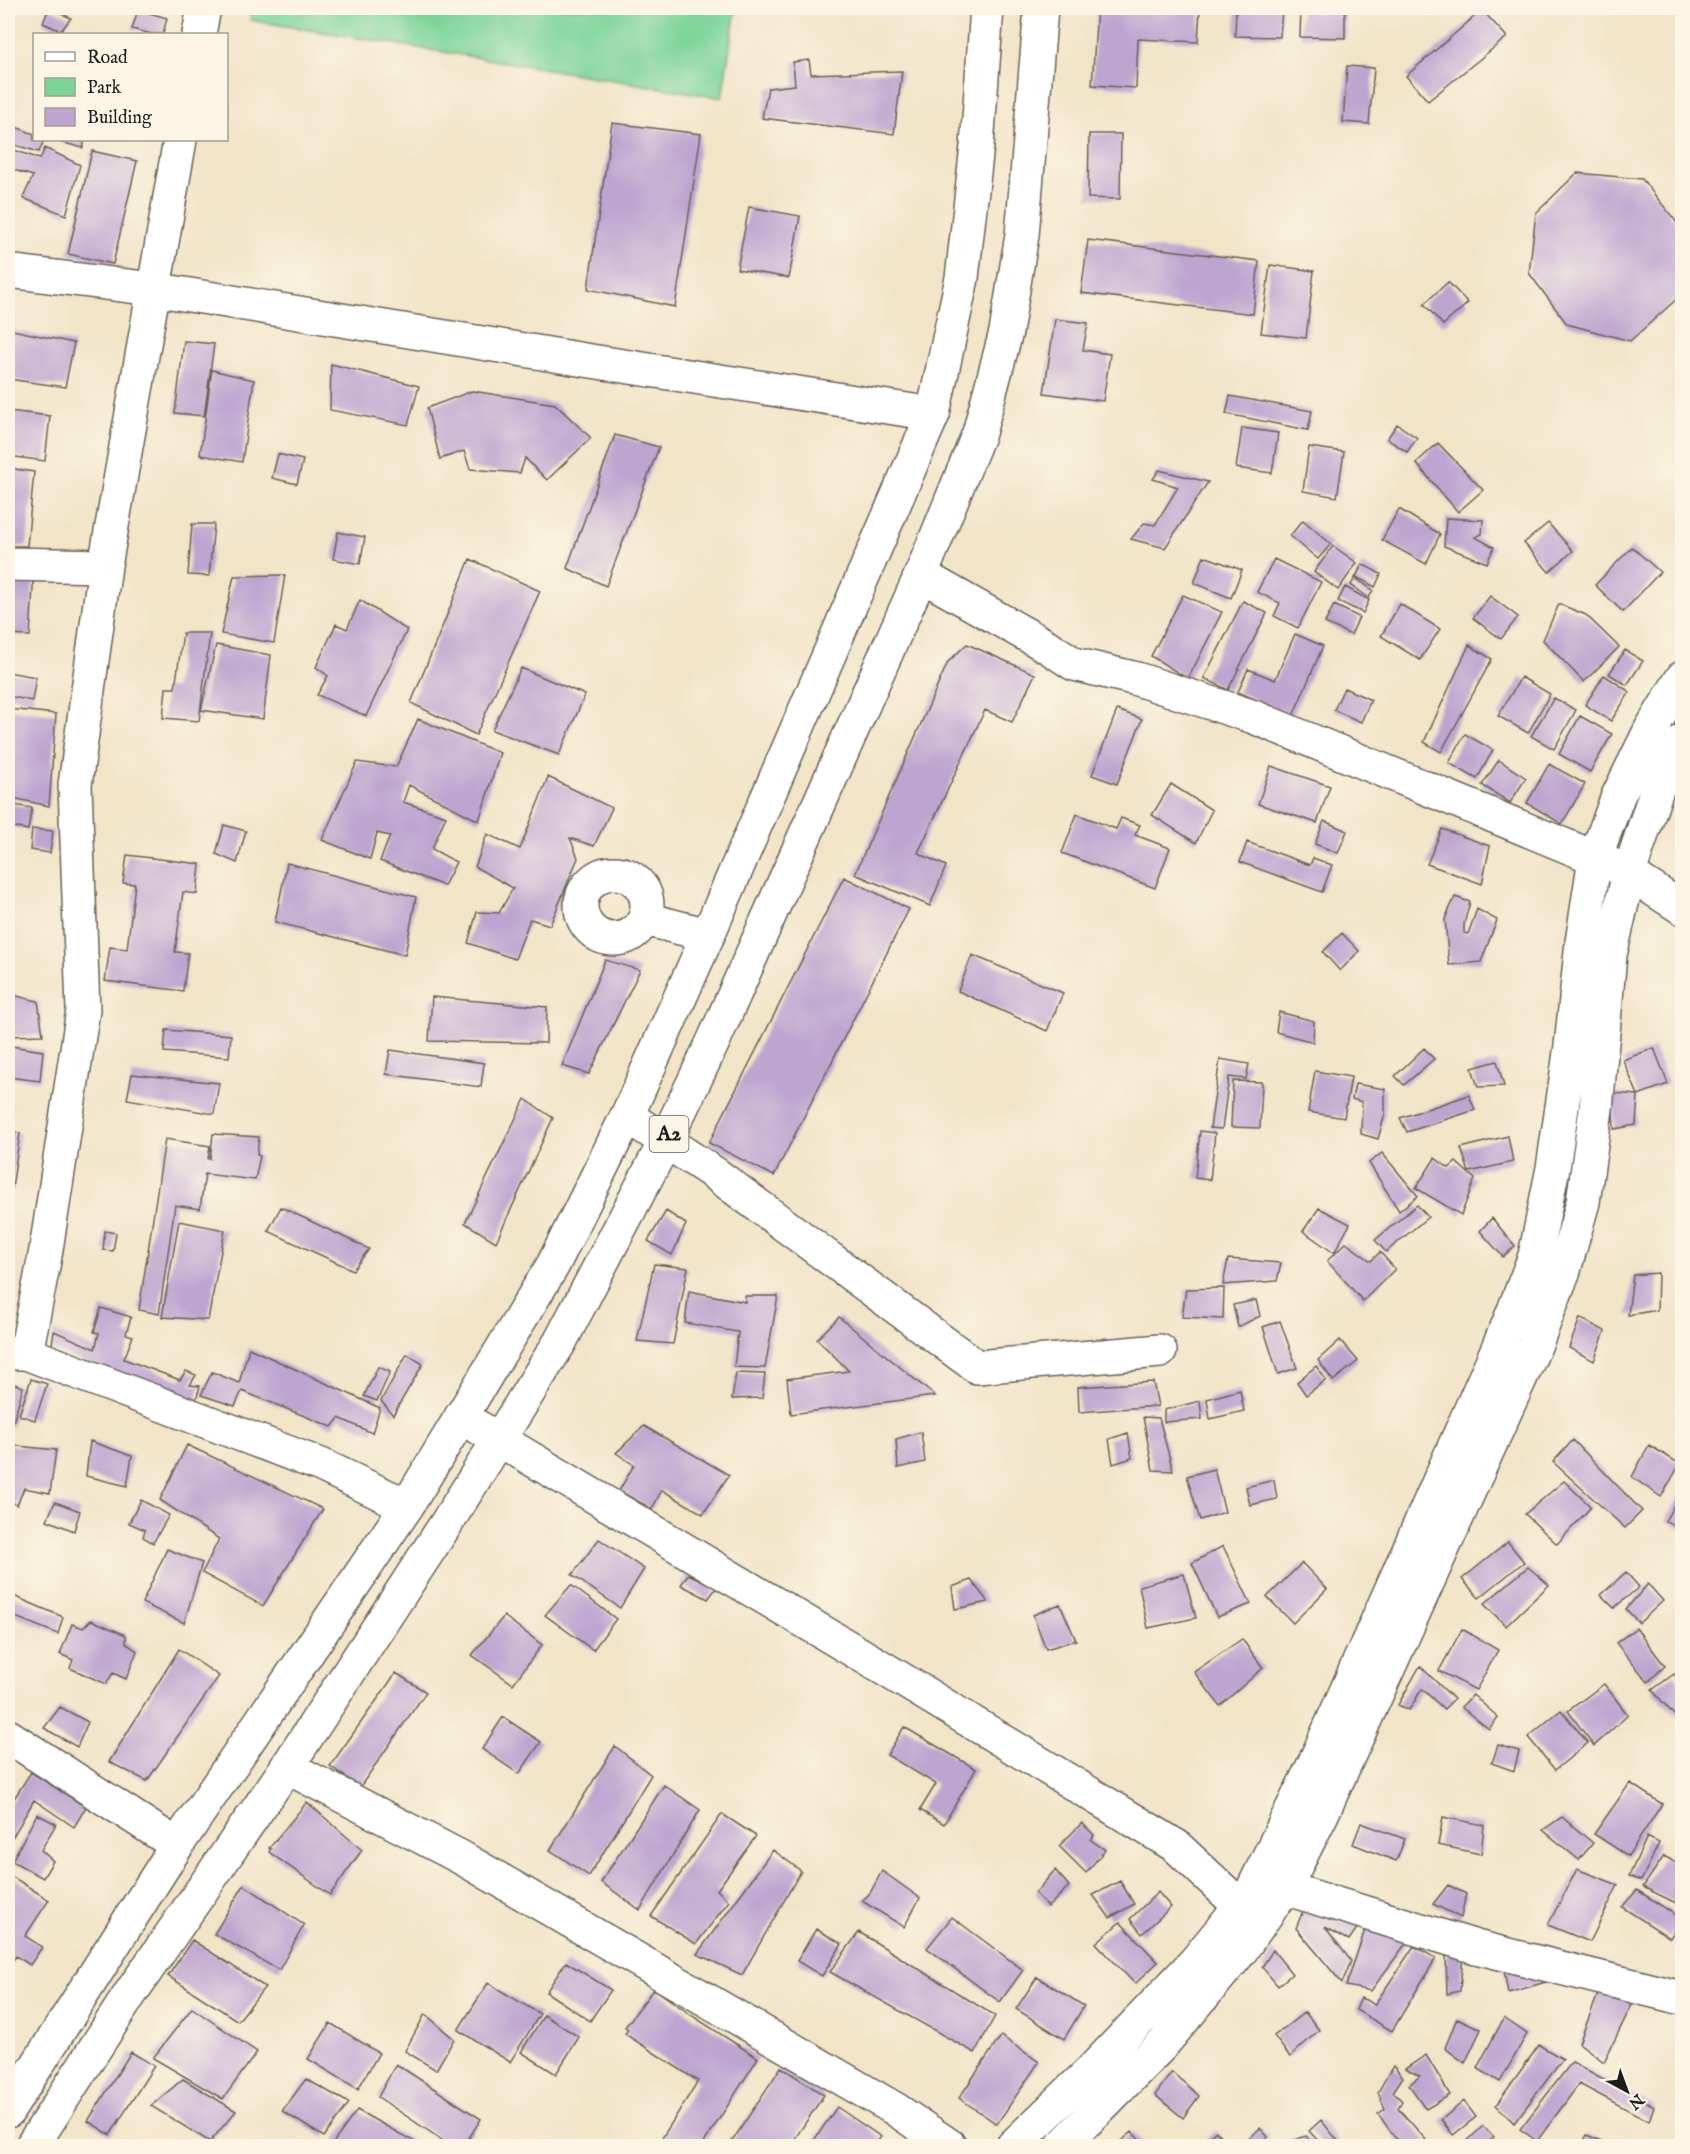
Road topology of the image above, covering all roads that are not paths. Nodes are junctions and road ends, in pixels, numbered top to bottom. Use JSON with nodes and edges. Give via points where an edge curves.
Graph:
{"nodes":[{"id":1,"x":204,"y":8,"type":"edge"},
{"id":2,"x":987,"y":8,"type":"edge"},
{"id":3,"x":1041,"y":8,"type":"edge"},
{"id":4,"x":199,"y":33,"type":"edge"},
{"id":5,"x":180,"y":141,"type":"edge"},
{"id":6,"x":8,"y":271,"type":"edge"},
{"id":7,"x":153,"y":289,"type":"junction"},
{"id":8,"x":933,"y":414,"type":"junction"},
{"id":9,"x":8,"y":564,"type":"edge"},
{"id":10,"x":105,"y":566,"type":"junction"},
{"id":11,"x":921,"y":575,"type":"junction"},
{"id":12,"x":1683,"y":678,"type":"edge"},
{"id":13,"x":1683,"y":741,"type":"edge"},
{"id":14,"x":1595,"y":858,"type":"junction"},
{"id":15,"x":1629,"y":873,"type":"junction"},
{"id":16,"x":1683,"y":908,"type":"edge"},
{"id":17,"x":645,"y":920,"type":"dead end"},
{"id":18,"x":708,"y":935,"type":"junction"},
{"id":19,"x":627,"y":1116,"type":"junction"},
{"id":20,"x":665,"y":1142,"type":"junction"},
{"id":21,"x":1160,"y":1351,"type":"dead end"},
{"id":22,"x":17,"y":1353,"type":"edge"},
{"id":23,"x":461,"y":1417,"type":"junction"},
{"id":24,"x":498,"y":1441,"type":"junction"},
{"id":25,"x":406,"y":1506,"type":"junction"},
{"id":26,"x":8,"y":1736,"type":"edge"},
{"id":27,"x":287,"y":1767,"type":"junction"},
{"id":28,"x":177,"y":1845,"type":"junction"},
{"id":29,"x":1260,"y":1891,"type":"junction"},
{"id":30,"x":1683,"y":1998,"type":"edge"},
{"id":31,"x":8,"y":2111,"type":"edge"},
{"id":32,"x":32,"y":2146,"type":"edge"},
{"id":33,"x":950,"y":2146,"type":"edge"},
{"id":34,"x":1013,"y":2146,"type":"edge"},
{"id":35,"x":1062,"y":2146,"type":"edge"}],
"edges":[{"from":1,"to":4,"type":"main road"},
{"from":2,"to":8,"type":"main road","number":"A2","via":[[962,278]]},
{"from":3,"to":11,"type":"main road","number":"A2","via":[[1022,235],[1006,332],[980,433]]},
{"from":5,"to":7,"type":"main road"},
{"from":6,"to":7,"type":"main road"},
{"from":7,"to":8,"type":"main road"},
{"from":7,"to":10,"type":"main road"},
{"from":8,"to":18,"type":"main road","number":"A2"},
{"from":9,"to":10,"type":"main road"},
{"from":10,"to":22,"type":"main road","via":[[75,785],[83,1010],[45,1256]]},
{"from":11,"to":14,"type":"main road","via":[[1074,664],[1137,679],[1254,717]]},
{"from":11,"to":20,"type":"main road","number":"A2"},
{"from":12,"to":14,"type":"main road","via":[[1651,729],[1618,796]]},
{"from":13,"to":15,"type":"main road","via":[[1657,789]]},
{"from":14,"to":15,"type":"main road"},
{"from":14,"to":29,"type":"main road","via":[[1553,1168],[1535,1256]]},
{"from":15,"to":16,"type":"main road"},
{"from":15,"to":29,"type":"main road","via":[[1610,955],[1583,1202],[1564,1270],[1520,1379],[1322,1814]]},
{"from":17,"to":18,"type":"main road"},
{"from":18,"to":19,"type":"main road","number":"A2"},
{"from":19,"to":20,"type":"main road"},
{"from":19,"to":23,"type":"main road","number":"A2","via":[[553,1265]]},
{"from":20,"to":21,"type":"main road","via":[[778,1219],[977,1367]]},
{"from":20,"to":24,"type":"main road","number":"A2","via":[[560,1342]]},
{"from":22,"to":25,"type":"main road","via":[[321,1465]]},
{"from":23,"to":24,"type":"main road"},
{"from":23,"to":25,"type":"main road","number":"A2"},
{"from":24,"to":27,"type":"main road","number":"A2"},
{"from":24,"to":29,"type":"main road","via":[[1176,1846]]},
{"from":25,"to":28,"type":"main road","number":"A2"},
{"from":26,"to":28,"type":"main road"},
{"from":27,"to":32,"type":"main road","number":"A2","via":[[130,1994]]},
{"from":27,"to":33,"type":"main road","via":[[483,1870],[895,2109]]},
{"from":28,"to":31,"type":"main road","number":"A2"},
{"from":29,"to":30,"type":"main road"},
{"from":29,"to":34,"type":"main road","via":[[1090,2072]]},
{"from":29,"to":35,"type":"main road","via":[[1240,1952],[1162,2045]]}]}
